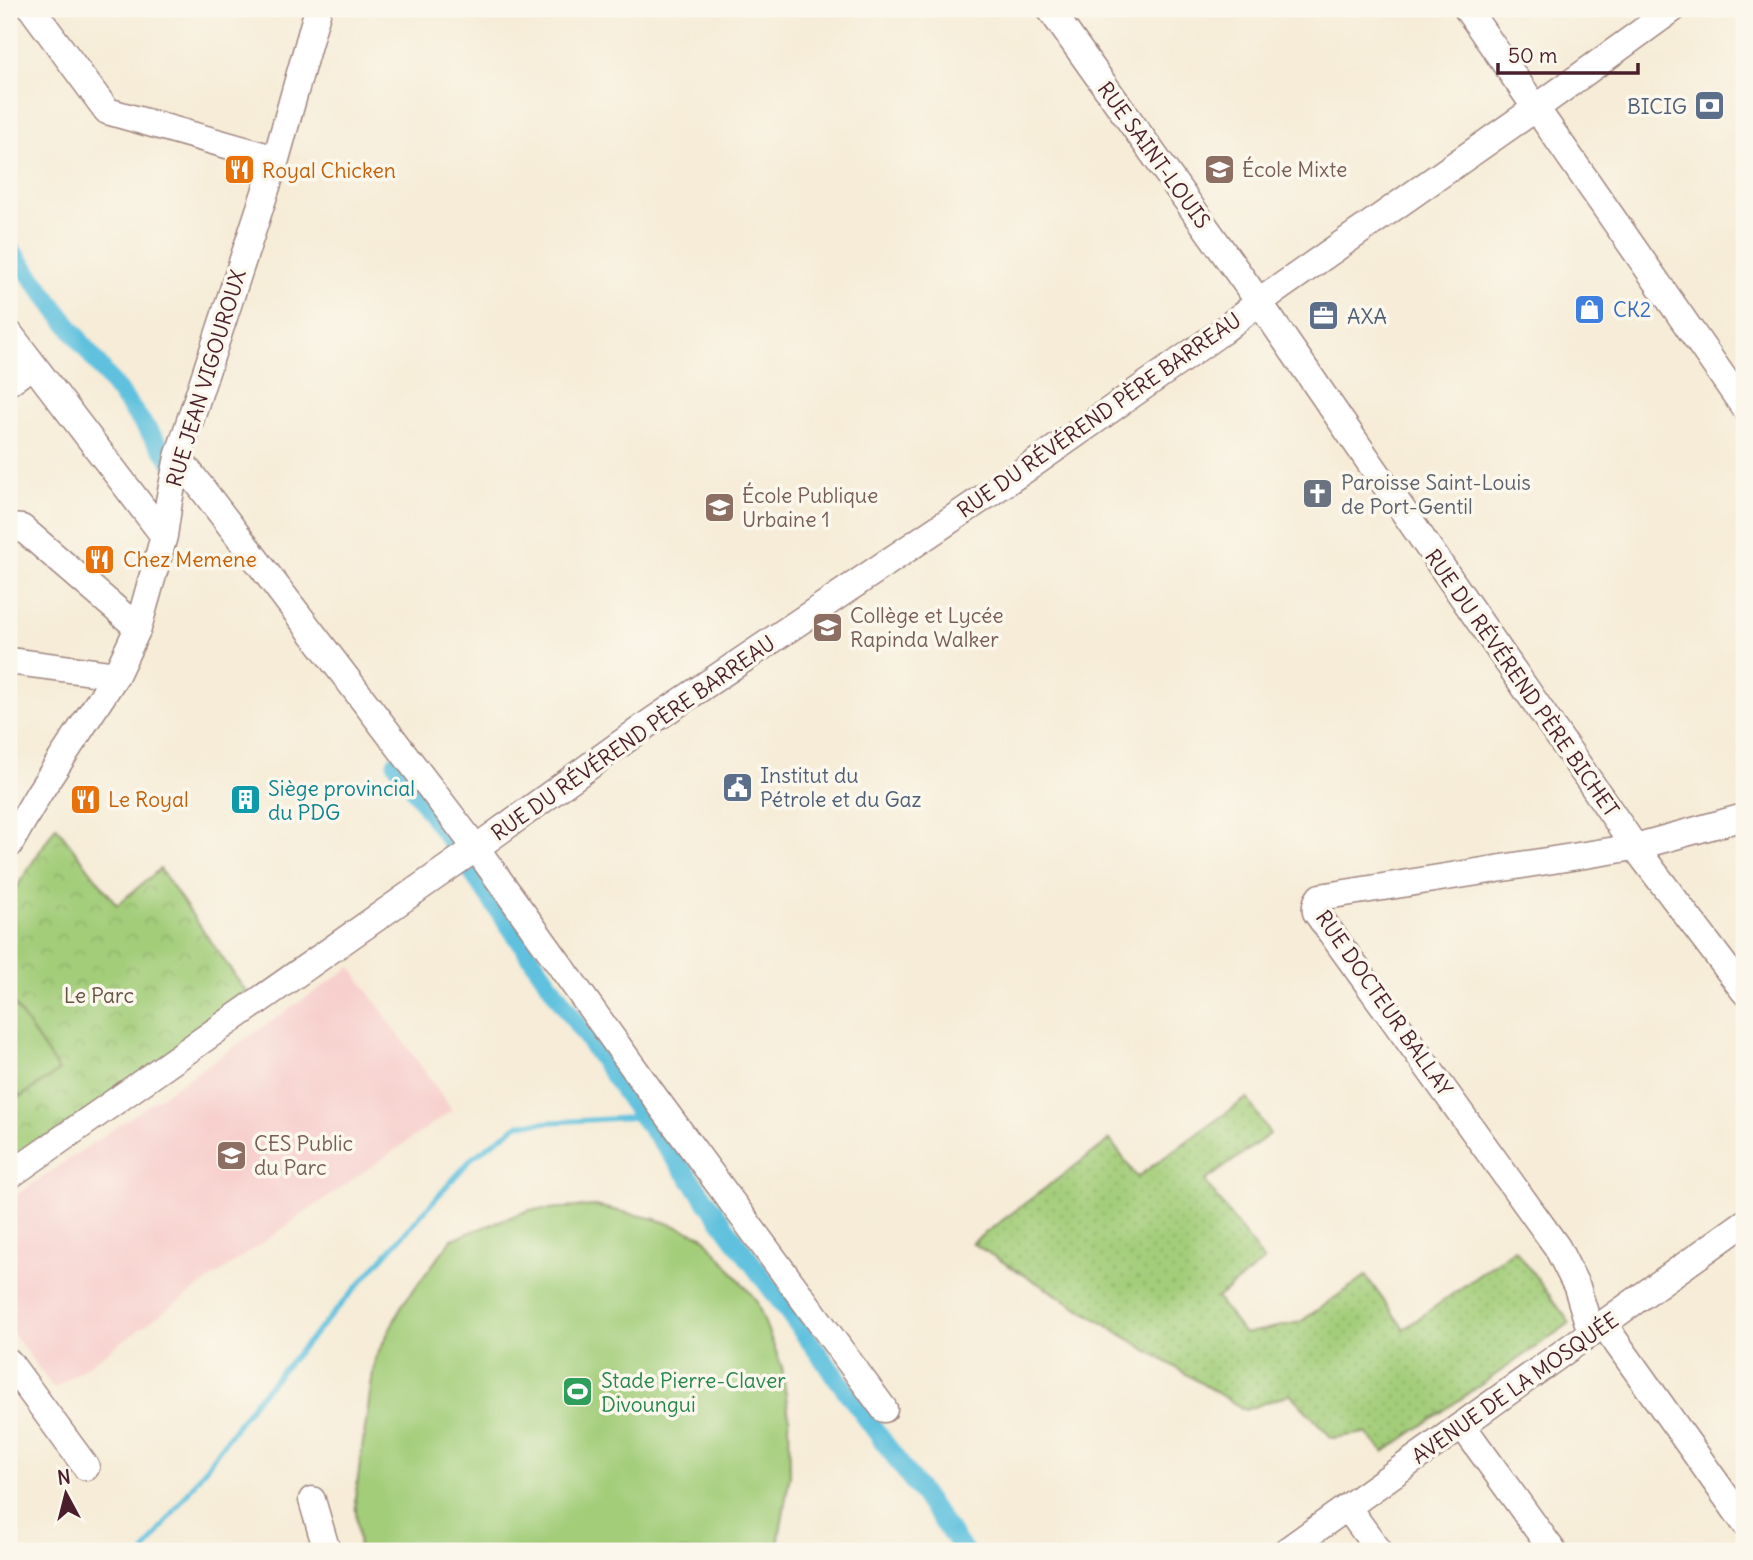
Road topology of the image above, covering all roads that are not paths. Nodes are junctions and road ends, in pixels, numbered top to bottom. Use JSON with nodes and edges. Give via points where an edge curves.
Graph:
{"nodes":[{"id":1,"x":32,"y":9,"type":"edge"},
{"id":2,"x":318,"y":9,"type":"edge"},
{"id":3,"x":1050,"y":9,"type":"edge"},
{"id":4,"x":1467,"y":9,"type":"edge"},
{"id":5,"x":1673,"y":9,"type":"edge"},
{"id":6,"x":1536,"y":108,"type":"junction"},
{"id":7,"x":276,"y":159,"type":"junction"},
{"id":8,"x":1258,"y":302,"type":"junction"},
{"id":9,"x":9,"y":333,"type":"edge"},
{"id":10,"x":33,"y":365,"type":"junction"},
{"id":11,"x":9,"y":382,"type":"edge"},
{"id":12,"x":1744,"y":407,"type":"edge"},
{"id":13,"x":178,"y":457,"type":"junction"},
{"id":14,"x":9,"y":527,"type":"edge"},
{"id":15,"x":164,"y":536,"type":"junction"},
{"id":16,"x":138,"y":628,"type":"junction"},
{"id":17,"x":9,"y":662,"type":"edge"},
{"id":18,"x":116,"y":675,"type":"junction"},
{"id":19,"x":1744,"y":817,"type":"edge"},
{"id":20,"x":9,"y":845,"type":"edge"},
{"id":21,"x":1636,"y":847,"type":"junction"},
{"id":22,"x":465,"y":856,"type":"junction"},
{"id":23,"x":1744,"y":991,"type":"edge"},
{"id":24,"x":9,"y":1176,"type":"edge"},
{"id":25,"x":1744,"y":1223,"type":"edge"},
{"id":26,"x":1598,"y":1329,"type":"junction"},
{"id":27,"x":13,"y":1376,"type":"edge"},
{"id":28,"x":884,"y":1409,"type":"dead end"},
{"id":29,"x":1462,"y":1425,"type":"junction"},
{"id":30,"x":86,"y":1467,"type":"dead end"},
{"id":31,"x":312,"y":1500,"type":"dead end"},
{"id":32,"x":1347,"y":1507,"type":"junction"},
{"id":33,"x":1744,"y":1521,"type":"edge"},
{"id":34,"x":327,"y":1551,"type":"edge"},
{"id":35,"x":1286,"y":1551,"type":"edge"},
{"id":36,"x":1379,"y":1551,"type":"edge"},
{"id":37,"x":1553,"y":1551,"type":"edge"}],
"edges":[{"from":1,"to":7,"type":"street","via":[[107,111]]},
{"from":2,"to":7,"type":"street","name":"RUE JEAN VIGOUROUX"},
{"from":3,"to":8,"type":"street","name":"RUE SAINT-LOUIS"},
{"from":4,"to":6,"type":"street"},
{"from":5,"to":6,"type":"street","name":"RUE DU RÉVÉREND PÈRE BARREAU"},
{"from":6,"to":8,"type":"street","name":"RUE DU RÉVÉREND PÈRE BARREAU"},
{"from":6,"to":12,"type":"street"},
{"from":7,"to":13,"type":"street","name":"RUE JEAN VIGOUROUX"},
{"from":8,"to":21,"type":"street","name":"RUE DU RÉVÉREND PÈRE BICHET"},
{"from":8,"to":22,"type":"street","name":"RUE DU RÉVÉREND PÈRE BARREAU","via":[[1041,459],[652,721]]},
{"from":9,"to":10,"type":"street"},
{"from":10,"to":11,"type":"street"},
{"from":10,"to":15,"type":"street"},
{"from":13,"to":15,"type":"street","name":"RUE JEAN VIGOUROUX"},
{"from":13,"to":22,"type":"street"},
{"from":14,"to":16,"type":"street","via":[[22,528]]},
{"from":15,"to":16,"type":"street","name":"RUE JEAN VIGOUROUX"},
{"from":16,"to":18,"type":"street","name":"RUE JEAN VIGOUROUX"},
{"from":17,"to":18,"type":"street"},
{"from":18,"to":20,"type":"street","name":"RUE JEAN VIGOUROUX"},
{"from":19,"to":21,"type":"street","name":"RUE DOCTEUR BALLAY"},
{"from":21,"to":23,"type":"street","name":"RUE DU RÉVÉREND PÈRE BICHET"},
{"from":21,"to":26,"type":"street","name":"RUE DOCTEUR BALLAY","via":[[1320,897],[1315,907],[1557,1247]]},
{"from":22,"to":24,"type":"street","name":"RUE DU RÉVÉREND PÈRE BARREAU"},
{"from":22,"to":28,"type":"street","via":[[656,1099]]},
{"from":25,"to":26,"type":"street","name":"AVENUE DE LA MOSQUÉE"},
{"from":26,"to":29,"type":"street","name":"AVENUE DE LA MOSQUÉE"},
{"from":26,"to":33,"type":"street"},
{"from":27,"to":30,"type":"street"},
{"from":29,"to":32,"type":"street","name":"AVENUE DE LA MOSQUÉE"},
{"from":29,"to":37,"type":"street"},
{"from":31,"to":34,"type":"street"},
{"from":32,"to":35,"type":"street","name":"AVENUE DE LA MOSQUÉE"},
{"from":32,"to":36,"type":"street"}]}
